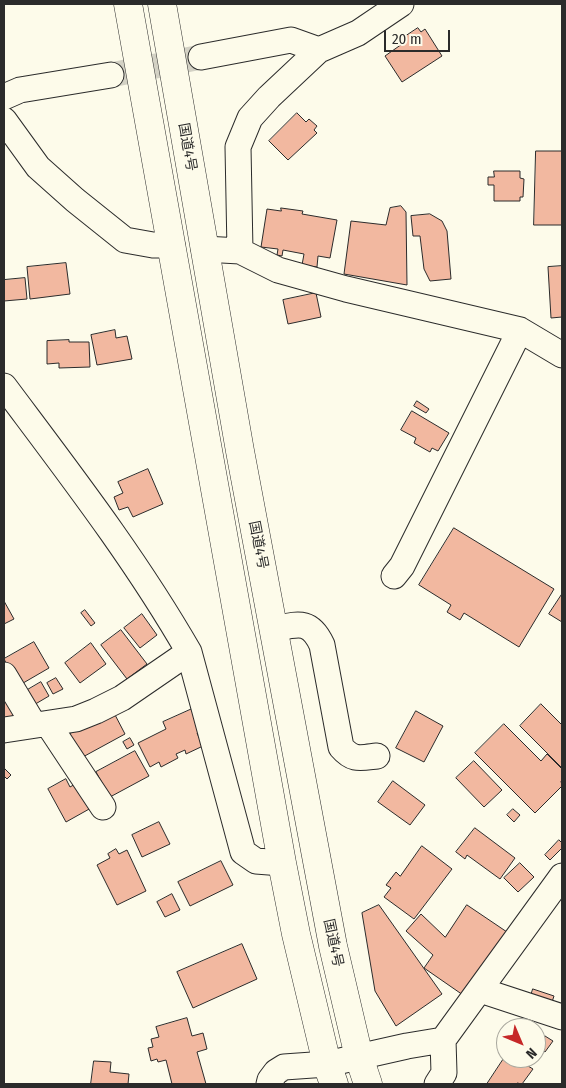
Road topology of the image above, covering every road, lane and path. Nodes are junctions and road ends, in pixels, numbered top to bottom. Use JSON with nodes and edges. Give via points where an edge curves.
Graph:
{"nodes":[{"id":1,"x":128,"y":4,"type":"edge"},
{"id":2,"x":162,"y":4,"type":"edge"},
{"id":3,"x":401,"y":4,"type":"edge"},
{"id":4,"x":319,"y":50,"type":"junction"},
{"id":5,"x":201,"y":57,"type":"tunnel mouth"},
{"id":6,"x":110,"y":75,"type":"tunnel mouth"},
{"id":7,"x":4,"y":97,"type":"edge"},
{"id":8,"x":4,"y":120,"type":"edge"},
{"id":9,"x":172,"y":245,"type":"junction"},
{"id":10,"x":204,"y":248,"type":"junction"},
{"id":11,"x":240,"y":250,"type":"junction"},
{"id":12,"x":520,"y":330,"type":"junction"},
{"id":13,"x":562,"y":355,"type":"edge"},
{"id":14,"x":4,"y":386,"type":"edge"},
{"id":15,"x":394,"y":576,"type":"dead end"},
{"id":16,"x":274,"y":629,"type":"junction"},
{"id":17,"x":189,"y":652,"type":"junction"},
{"id":18,"x":4,"y":675,"type":"edge"},
{"id":19,"x":41,"y":725,"type":"junction"},
{"id":20,"x":4,"y":730,"type":"edge"},
{"id":21,"x":377,"y":756,"type":"dead end"},
{"id":22,"x":103,"y":807,"type":"dead end"},
{"id":23,"x":282,"y":863,"type":"junction"},
{"id":24,"x":562,"y":876,"type":"edge"},
{"id":25,"x":480,"y":990,"type":"junction"},
{"id":26,"x":562,"y":1017,"type":"edge"},
{"id":27,"x":443,"y":1040,"type":"junction"},
{"id":28,"x":359,"y":1057,"type":"junction"},
{"id":29,"x":330,"y":1074,"type":"edge"},
{"id":30,"x":447,"y":1080,"type":"edge"},
{"id":31,"x":269,"y":1084,"type":"edge"},
{"id":32,"x":368,"y":1084,"type":"edge"}],
"edges":[{"from":1,"to":9,"type":"highway"},
{"from":2,"to":10,"type":"highway","name":"国道4号"},
{"from":3,"to":4,"type":"street","via":[[358,33]]},
{"from":4,"to":5,"type":"street","via":[[291,40]]},
{"from":4,"to":11,"type":"street","via":[[258,108],[250,118],[238,147]]},
{"from":6,"to":7,"type":"street","via":[[20,90]]},
{"from":8,"to":9,"type":"street","via":[[38,167],[125,240]]},
{"from":9,"to":23,"type":"highway"},
{"from":10,"to":11,"type":"street"},
{"from":10,"to":16,"type":"highway","name":"国道4号"},
{"from":11,"to":12,"type":"street","via":[[278,270]]},
{"from":12,"to":13,"type":"street"},
{"from":12,"to":15,"type":"street","via":[[402,566]]},
{"from":14,"to":17,"type":"street","via":[[102,517]]},
{"from":16,"to":21,"type":"street","via":[[299,624],[313,630],[322,645],[341,746],[354,758]]},
{"from":16,"to":28,"type":"highway","name":"国道4号","via":[[333,946]]},
{"from":17,"to":19,"type":"street","via":[[122,698],[76,719]]},
{"from":17,"to":23,"type":"street","via":[[243,852],[256,860]]},
{"from":18,"to":19,"type":"street"},
{"from":19,"to":20,"type":"street"},
{"from":19,"to":22,"type":"street"},
{"from":23,"to":29,"type":"highway"},
{"from":24,"to":25,"type":"street"},
{"from":25,"to":26,"type":"street"},
{"from":25,"to":27,"type":"street"},
{"from":27,"to":28,"type":"street"},
{"from":27,"to":30,"type":"street"},
{"from":28,"to":29,"type":"street"},
{"from":28,"to":32,"type":"highway","name":"国道4号"},
{"from":29,"to":31,"type":"street","via":[[284,1067],[276,1072]]}]}
